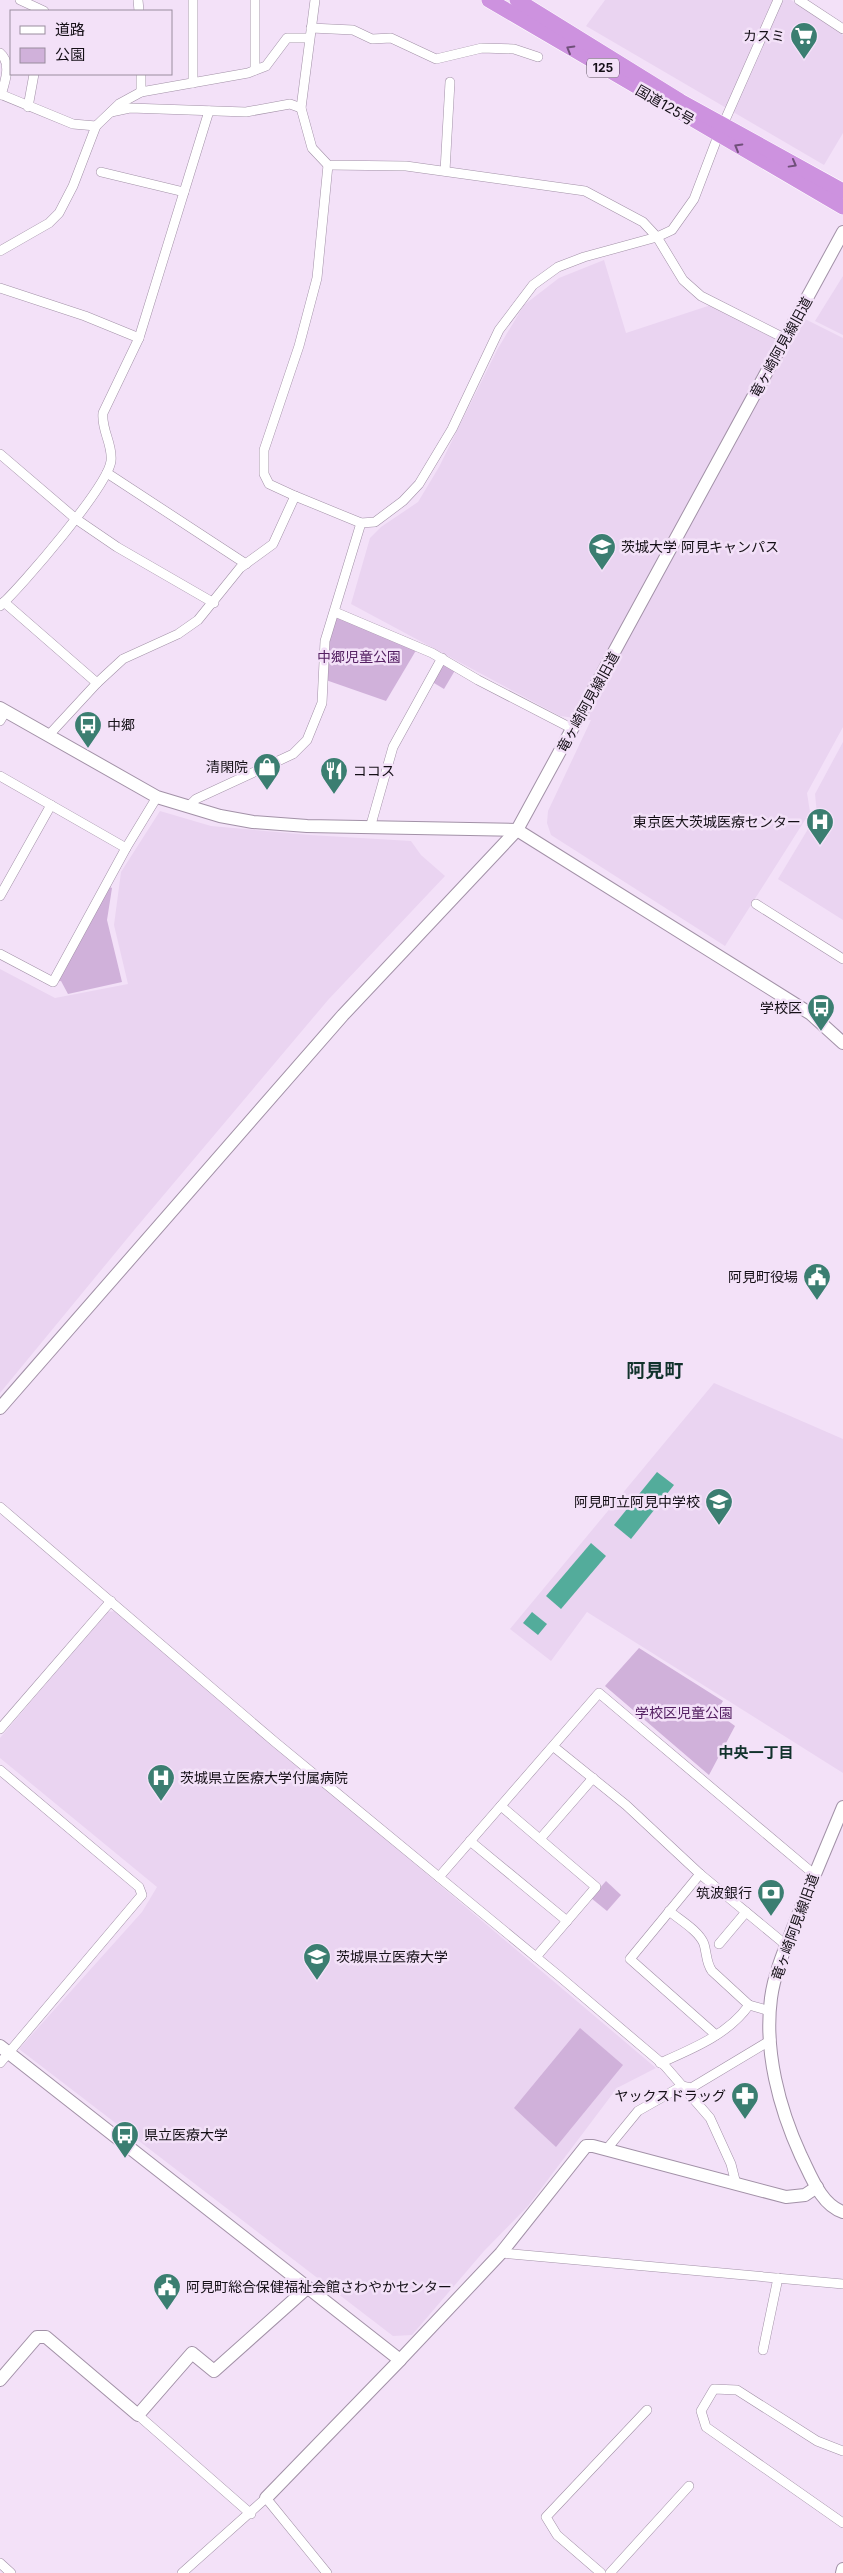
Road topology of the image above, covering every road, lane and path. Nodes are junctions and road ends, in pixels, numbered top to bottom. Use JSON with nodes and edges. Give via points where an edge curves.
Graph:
{"nodes":[{"id":1,"x":20,"y":0,"type":"edge"},
{"id":2,"x":193,"y":0,"type":"edge"},
{"id":3,"x":255,"y":0,"type":"edge"},
{"id":4,"x":315,"y":0,"type":"edge"},
{"id":5,"x":489,"y":0,"type":"edge"},
{"id":6,"x":516,"y":0,"type":"edge"},
{"id":7,"x":778,"y":0,"type":"edge"},
{"id":8,"x":799,"y":0,"type":"edge"},
{"id":9,"x":42,"y":10,"type":"edge"},
{"id":10,"x":311,"y":28,"type":"junction"},
{"id":11,"x":843,"y":29,"type":"edge"},
{"id":12,"x":309,"y":38,"type":"junction"},
{"id":13,"x":0,"y":53,"type":"edge"},
{"id":14,"x":538,"y":57,"type":"dead end"},
{"id":15,"x":255,"y":70,"type":"junction"},
{"id":16,"x":34,"y":75,"type":"edge"},
{"id":17,"x":141,"y":75,"type":"edge"},
{"id":18,"x":450,"y":82,"type":"dead end"},
{"id":19,"x":193,"y":83,"type":"junction"},
{"id":20,"x":141,"y":92,"type":"junction"},
{"id":21,"x":1,"y":94,"type":"edge"},
{"id":22,"x":28,"y":106,"type":"junction"},
{"id":23,"x":301,"y":108,"type":"junction"},
{"id":24,"x":209,"y":111,"type":"junction"},
{"id":25,"x":109,"y":113,"type":"junction"},
{"id":26,"x":96,"y":126,"type":"junction"},
{"id":27,"x":720,"y":130,"type":"junction"},
{"id":28,"x":328,"y":164,"type":"junction"},
{"id":29,"x":445,"y":171,"type":"junction"},
{"id":30,"x":102,"y":172,"type":"dead end"},
{"id":31,"x":843,"y":191,"type":"edge"},
{"id":32,"x":184,"y":192,"type":"junction"},
{"id":33,"x":843,"y":207,"type":"edge"},
{"id":34,"x":843,"y":232,"type":"edge"},
{"id":35,"x":657,"y":237,"type":"junction"},
{"id":36,"x":0,"y":251,"type":"edge"},
{"id":37,"x":0,"y":288,"type":"edge"},
{"id":38,"x":140,"y":338,"type":"junction"},
{"id":39,"x":786,"y":339,"type":"junction"},
{"id":40,"x":0,"y":454,"type":"edge"},
{"id":41,"x":107,"y":473,"type":"junction"},
{"id":42,"x":295,"y":496,"type":"junction"},
{"id":43,"x":76,"y":518,"type":"junction"},
{"id":44,"x":360,"y":523,"type":"junction"},
{"id":45,"x":246,"y":564,"type":"junction"},
{"id":46,"x":214,"y":603,"type":"junction"},
{"id":47,"x":2,"y":604,"type":"edge"},
{"id":48,"x":335,"y":612,"type":"junction"},
{"id":49,"x":442,"y":658,"type":"junction"},
{"id":50,"x":97,"y":683,"type":"junction"},
{"id":51,"x":2,"y":713,"type":"edge"},
{"id":52,"x":573,"y":729,"type":"junction"},
{"id":53,"x":48,"y":736,"type":"junction"},
{"id":54,"x":0,"y":776,"type":"edge"},
{"id":55,"x":157,"y":798,"type":"junction"},
{"id":56,"x":51,"y":805,"type":"junction"},
{"id":57,"x":188,"y":807,"type":"junction"},
{"id":58,"x":370,"y":828,"type":"junction"},
{"id":59,"x":517,"y":830,"type":"junction"},
{"id":60,"x":126,"y":848,"type":"junction"},
{"id":61,"x":0,"y":896,"type":"edge"},
{"id":62,"x":756,"y":904,"type":"dead end"},
{"id":63,"x":0,"y":954,"type":"edge"},
{"id":64,"x":843,"y":959,"type":"edge"},
{"id":65,"x":843,"y":1043,"type":"edge"},
{"id":66,"x":0,"y":1408,"type":"edge"},
{"id":67,"x":0,"y":1507,"type":"edge"},
{"id":68,"x":111,"y":1601,"type":"junction"},
{"id":69,"x":0,"y":1729,"type":"edge"},
{"id":70,"x":554,"y":1747,"type":"junction"},
{"id":71,"x":0,"y":1770,"type":"edge"},
{"id":72,"x":593,"y":1778,"type":"junction"},
{"id":73,"x":500,"y":1806,"type":"junction"},
{"id":74,"x":843,"y":1806,"type":"edge"},
{"id":75,"x":540,"y":1839,"type":"junction"},
{"id":76,"x":470,"y":1841,"type":"junction"},
{"id":77,"x":700,"y":1874,"type":"junction"},
{"id":78,"x":815,"y":1875,"type":"junction"},
{"id":79,"x":439,"y":1876,"type":"junction"},
{"id":80,"x":669,"y":1911,"type":"junction"},
{"id":81,"x":746,"y":1912,"type":"junction"},
{"id":82,"x":567,"y":1921,"type":"junction"},
{"id":83,"x":718,"y":1944,"type":"dead end"},
{"id":84,"x":786,"y":1945,"type":"junction"},
{"id":85,"x":536,"y":1957,"type":"junction"},
{"id":86,"x":749,"y":2005,"type":"junction"},
{"id":87,"x":770,"y":2011,"type":"junction"},
{"id":88,"x":716,"y":2035,"type":"junction"},
{"id":89,"x":771,"y":2040,"type":"junction"},
{"id":90,"x":3,"y":2054,"type":"edge"},
{"id":91,"x":660,"y":2062,"type":"junction"},
{"id":92,"x":682,"y":2086,"type":"junction"},
{"id":93,"x":606,"y":2150,"type":"junction"},
{"id":94,"x":736,"y":2184,"type":"junction"},
{"id":95,"x":817,"y":2187,"type":"junction"},
{"id":96,"x":843,"y":2212,"type":"edge"},
{"id":97,"x":501,"y":2254,"type":"junction"},
{"id":98,"x":778,"y":2278,"type":"junction"},
{"id":99,"x":843,"y":2284,"type":"edge"},
{"id":100,"x":307,"y":2288,"type":"junction"},
{"id":101,"x":763,"y":2350,"type":"dead end"},
{"id":102,"x":400,"y":2360,"type":"junction"},
{"id":103,"x":0,"y":2380,"type":"edge"},
{"id":104,"x":647,"y":2410,"type":"dead end"},
{"id":105,"x":138,"y":2415,"type":"junction"},
{"id":106,"x":843,"y":2451,"type":"edge"},
{"id":107,"x":689,"y":2486,"type":"dead end"},
{"id":108,"x":266,"y":2498,"type":"junction"},
{"id":109,"x":251,"y":2514,"type":"junction"},
{"id":110,"x":843,"y":2523,"type":"edge"},
{"id":111,"x":0,"y":2563,"type":"edge"},
{"id":112,"x":843,"y":2569,"type":"edge"},
{"id":113,"x":12,"y":2573,"type":"edge"},
{"id":114,"x":182,"y":2573,"type":"edge"},
{"id":115,"x":327,"y":2573,"type":"edge"},
{"id":116,"x":601,"y":2573,"type":"edge"},
{"id":117,"x":610,"y":2573,"type":"edge"},
{"id":118,"x":842,"y":2573,"type":"edge"}],
"edges":[{"from":1,"to":9,"type":"street"},
{"from":2,"to":19,"type":"street"},
{"from":3,"to":15,"type":"street"},
{"from":4,"to":10,"type":"street"},
{"from":27,"to":5,"type":"highway","name":"国道125号","number":"125","one_way":true},
{"from":6,"to":27,"type":"highway","name":"国道125号","number":"125"},
{"from":7,"to":27,"type":"street"},
{"from":8,"to":11,"type":"street"},
{"from":10,"to":12,"type":"street"},
{"from":10,"to":14,"type":"street","via":[[353,30],[372,39],[391,38],[436,59],[482,48],[514,48]]},
{"from":12,"to":15,"type":"street","via":[[287,38],[266,66]]},
{"from":12,"to":23,"type":"street"},
{"from":13,"to":21,"type":"street","via":[[4,57],[7,76]]},
{"from":15,"to":19,"type":"street"},
{"from":16,"to":22,"type":"street"},
{"from":17,"to":20,"type":"street"},
{"from":18,"to":29,"type":"street"},
{"from":19,"to":20,"type":"street"},
{"from":20,"to":25,"type":"street"},
{"from":21,"to":22,"type":"street"},
{"from":22,"to":26,"type":"street","via":[[73,124]]},
{"from":23,"to":24,"type":"street","via":[[290,104],[246,112]]},
{"from":23,"to":28,"type":"street","via":[[312,148]]},
{"from":24,"to":25,"type":"street","via":[[130,108]]},
{"from":24,"to":32,"type":"street"},
{"from":25,"to":26,"type":"street"},
{"from":26,"to":36,"type":"street","via":[[60,213],[49,223]]},
{"from":27,"to":31,"type":"highway","name":"国道125号","number":"125","one_way":true},
{"from":33,"to":27,"type":"highway","name":"国道125号","number":"125","one_way":true},
{"from":27,"to":35,"type":"street","via":[[694,199],[672,230]]},
{"from":28,"to":29,"type":"street","via":[[406,166]]},
{"from":28,"to":42,"type":"street","via":[[317,278],[299,346],[264,450],[264,474],[269,484]]},
{"from":29,"to":35,"type":"street","via":[[585,191],[643,222]]},
{"from":30,"to":32,"type":"street"},
{"from":32,"to":38,"type":"street"},
{"from":34,"to":39,"type":"street","name":"竜ヶ崎阿見線旧道"},
{"from":35,"to":39,"type":"street","via":[[683,280],[702,296]]},
{"from":35,"to":44,"type":"street","via":[[558,267],[533,285],[499,330],[452,429],[419,484],[375,522]]},
{"from":37,"to":38,"type":"street"},
{"from":38,"to":41,"type":"street","via":[[104,413],[102,422],[111,456]]},
{"from":39,"to":52,"type":"street","name":"竜ヶ崎阿見線旧道"},
{"from":40,"to":43,"type":"street"},
{"from":41,"to":43,"type":"street"},
{"from":41,"to":45,"type":"street"},
{"from":42,"to":44,"type":"street"},
{"from":42,"to":45,"type":"street","via":[[273,544]]},
{"from":43,"to":46,"type":"street","via":[[116,546]]},
{"from":43,"to":47,"type":"street"},
{"from":44,"to":48,"type":"street"},
{"from":45,"to":46,"type":"street"},
{"from":46,"to":50,"type":"street","via":[[178,634],[123,659]]},
{"from":47,"to":50,"type":"street"},
{"from":48,"to":49,"type":"street"},
{"from":48,"to":57,"type":"street","via":[[325,641],[322,703],[306,740],[293,754],[196,799]]},
{"from":49,"to":52,"type":"street"},
{"from":49,"to":58,"type":"street","via":[[393,747]]},
{"from":50,"to":53,"type":"street"},
{"from":51,"to":53,"type":"street"},
{"from":52,"to":59,"type":"street","name":"竜ヶ崎阿見線旧道"},
{"from":53,"to":55,"type":"street"},
{"from":54,"to":56,"type":"street"},
{"from":55,"to":57,"type":"street"},
{"from":55,"to":60,"type":"street"},
{"from":56,"to":60,"type":"street"},
{"from":56,"to":61,"type":"street"},
{"from":57,"to":58,"type":"street","via":[[253,822]]},
{"from":58,"to":59,"type":"street"},
{"from":59,"to":65,"type":"street","via":[[811,1014]]},
{"from":59,"to":66,"type":"street","name":"竜ヶ崎阿見線旧道","via":[[337,1023]]},
{"from":60,"to":63,"type":"street","via":[[53,982]]},
{"from":62,"to":64,"type":"street"},
{"from":67,"to":68,"type":"street"},
{"from":68,"to":69,"type":"street"},
{"from":68,"to":79,"type":"street","via":[[275,1742]]},
{"from":70,"to":72,"type":"street"},
{"from":70,"to":73,"type":"street"},
{"from":70,"to":78,"type":"street","via":[[599,1693]]},
{"from":71,"to":90,"type":"street","via":[[139,1887],[142,1895]]},
{"from":72,"to":75,"type":"street"},
{"from":72,"to":77,"type":"street"},
{"from":73,"to":75,"type":"street"},
{"from":73,"to":76,"type":"street"},
{"from":74,"to":78,"type":"street","name":"竜ヶ崎阿見線旧道"},
{"from":75,"to":82,"type":"street","via":[[596,1887]]},
{"from":76,"to":79,"type":"street"},
{"from":76,"to":82,"type":"street"},
{"from":77,"to":80,"type":"street"},
{"from":77,"to":81,"type":"street"},
{"from":78,"to":84,"type":"street","name":"竜ヶ崎阿見線旧道"},
{"from":79,"to":85,"type":"street"},
{"from":80,"to":86,"type":"street","via":[[704,1944],[712,1971]]},
{"from":80,"to":88,"type":"street","via":[[630,1958]]},
{"from":81,"to":83,"type":"street"},
{"from":81,"to":84,"type":"street"},
{"from":82,"to":85,"type":"street"},
{"from":84,"to":87,"type":"street","name":"竜ヶ崎阿見線旧道","via":[[774,1983]]},
{"from":85,"to":91,"type":"street"},
{"from":86,"to":87,"type":"street"},
{"from":86,"to":88,"type":"street","via":[[740,2018]]},
{"from":87,"to":89,"type":"street","name":"竜ヶ崎阿見線旧道"},
{"from":88,"to":91,"type":"street"},
{"from":89,"to":92,"type":"street","via":[[691,2088]]},
{"from":89,"to":95,"type":"street","name":"竜ヶ崎阿見線旧道","via":[[781,2103],[796,2145]]},
{"from":90,"to":100,"type":"street"},
{"from":91,"to":92,"type":"street"},
{"from":92,"to":93,"type":"street","via":[[638,2111]]},
{"from":92,"to":94,"type":"street","via":[[716,2129]]},
{"from":93,"to":94,"type":"street"},
{"from":93,"to":97,"type":"street","via":[[586,2146],[581,2150]]},
{"from":94,"to":95,"type":"street","via":[[786,2197],[805,2195]]},
{"from":95,"to":96,"type":"street","name":"竜ヶ崎阿見線旧道","via":[[830,2205]]},
{"from":97,"to":98,"type":"street"},
{"from":97,"to":102,"type":"street"},
{"from":98,"to":99,"type":"street"},
{"from":98,"to":101,"type":"street"},
{"from":100,"to":102,"type":"street"},
{"from":100,"to":105,"type":"street","via":[[214,2372],[192,2353]]},
{"from":102,"to":108,"type":"street"},
{"from":103,"to":105,"type":"street","via":[[37,2337],[46,2337]]},
{"from":104,"to":116,"type":"street","via":[[546,2517],[558,2535]]},
{"from":105,"to":109,"type":"street"},
{"from":106,"to":110,"type":"street","via":[[817,2441],[737,2390],[714,2389],[701,2411],[706,2427]]},
{"from":107,"to":117,"type":"street"},
{"from":108,"to":109,"type":"street"},
{"from":108,"to":115,"type":"street"},
{"from":109,"to":114,"type":"street"},
{"from":111,"to":113,"type":"street"},
{"from":112,"to":118,"type":"street"}]}
